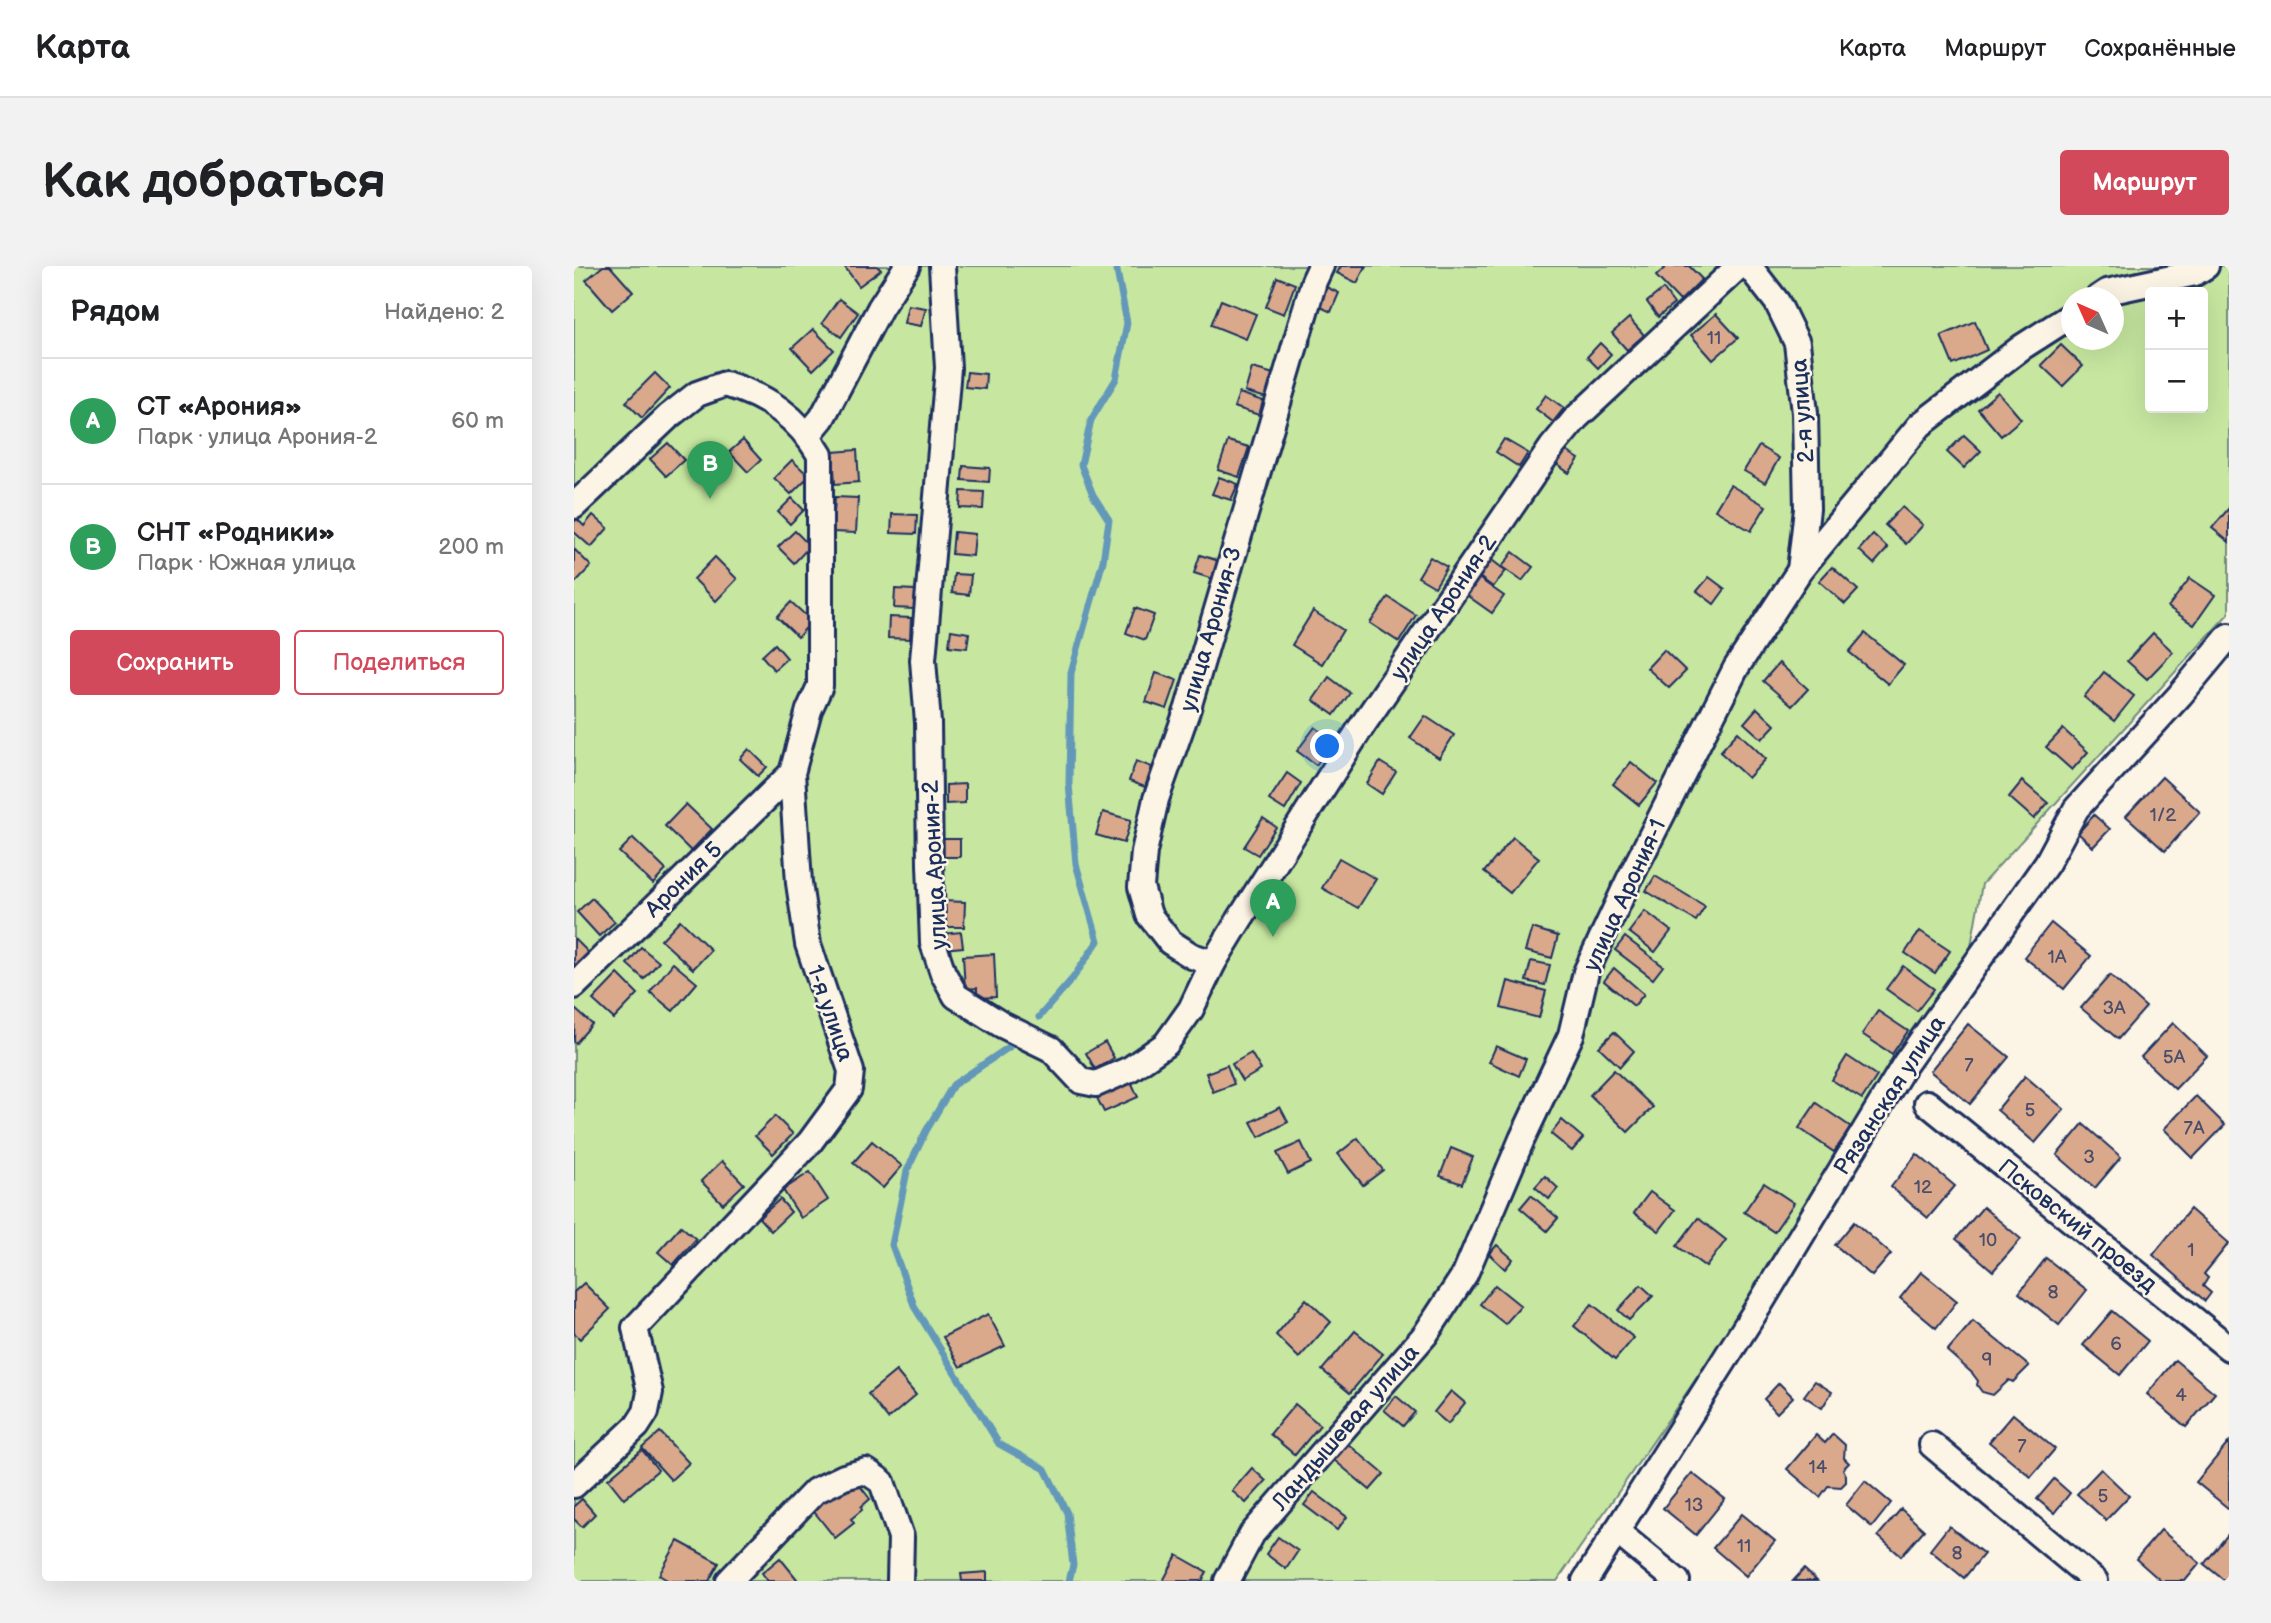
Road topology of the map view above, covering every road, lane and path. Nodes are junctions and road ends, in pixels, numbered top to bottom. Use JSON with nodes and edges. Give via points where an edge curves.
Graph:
{"nodes":[{"id":1,"x":907,"y":266,"type":"edge"},
{"id":2,"x":942,"y":266,"type":"edge"},
{"id":3,"x":1321,"y":266,"type":"edge"},
{"id":4,"x":1739,"y":266,"type":"edge"},
{"id":5,"x":1749,"y":266,"type":"edge"},
{"id":6,"x":2206,"y":266,"type":"edge"},
{"id":7,"x":2124,"y":288,"type":"edge"},
{"id":8,"x":2061,"y":322,"type":"edge"},
{"id":9,"x":816,"y":436,"type":"junction"},
{"id":10,"x":574,"y":506,"type":"edge"},
{"id":11,"x":1800,"y":570,"type":"junction"},
{"id":12,"x":2229,"y":636,"type":"edge"},
{"id":13,"x":792,"y":773,"type":"junction"},
{"id":14,"x":1213,"y":963,"type":"junction"},
{"id":15,"x":574,"y":986,"type":"edge"},
{"id":16,"x":1927,"y":1102,"type":"dead end"},
{"id":17,"x":1465,"y":1274,"type":"joint"},
{"id":18,"x":2229,"y":1349,"type":"edge"},
{"id":19,"x":1932,"y":1445,"type":"dead end"},
{"id":20,"x":574,"y":1485,"type":"edge"},
{"id":21,"x":1616,"y":1531,"type":"junction"},
{"id":22,"x":729,"y":1581,"type":"edge"},
{"id":23,"x":900,"y":1581,"type":"edge"},
{"id":24,"x":1227,"y":1581,"type":"edge"},
{"id":25,"x":1585,"y":1581,"type":"edge"},
{"id":26,"x":1677,"y":1581,"type":"edge"},
{"id":27,"x":2095,"y":1581,"type":"edge"}],
"edges":[{"from":1,"to":9,"type":"street","via":[[880,308]]},
{"from":2,"to":14,"type":"street","name":"улица Арония-2","via":[[948,368],[923,660],[933,943],[943,973],[956,996],[1051,1049],[1081,1081],[1096,1084],[1130,1069],[1166,1044],[1191,1009]]},
{"from":3,"to":14,"type":"street","name":"улица Арония-3","via":[[1188,708],[1156,799],[1144,852],[1141,887],[1149,915],[1170,942]]},
{"from":4,"to":14,"type":"street","name":"улица Арония-2","via":[[1576,418],[1552,447],[1360,729]]},
{"from":5,"to":11,"type":"street","name":"2-я улица","via":[[1777,302],[1797,344],[1805,413],[1807,509]]},
{"from":6,"to":7,"type":"street","via":[[2195,273]]},
{"from":8,"to":11,"type":"street","via":[[1920,425]]},
{"from":9,"to":10,"type":"street","via":[[756,395],[725,384],[709,388],[669,416]]},
{"from":9,"to":13,"type":"street","name":"1-я улица","via":[[820,686]]},
{"from":11,"to":17,"type":"street","name":"улица Арония-1","via":[[1736,668],[1628,882],[1586,972],[1571,1035]]},
{"from":12,"to":21,"type":"street","name":"Рязанская улица","via":[[2076,809],[2047,863],[1905,1064]]},
{"from":13,"to":15,"type":"street","name":"Арония 5"},
{"from":13,"to":20,"type":"street","name":"1-я улица","via":[[808,944],[851,1072],[849,1089],[810,1142],[635,1328],[650,1392],[646,1412]]},
{"from":16,"to":18,"type":"street","name":"Псковский проезд"},
{"from":17,"to":24,"type":"street","name":"Ландышевая улица","via":[[1425,1335],[1252,1534]]},
{"from":19,"to":27,"type":"street"},
{"from":21,"to":25,"type":"street","name":"Рязанская улица"},
{"from":21,"to":26,"type":"street"},
{"from":22,"to":23,"type":"street","via":[[815,1491],[866,1471],[882,1482],[901,1537]]}]}
